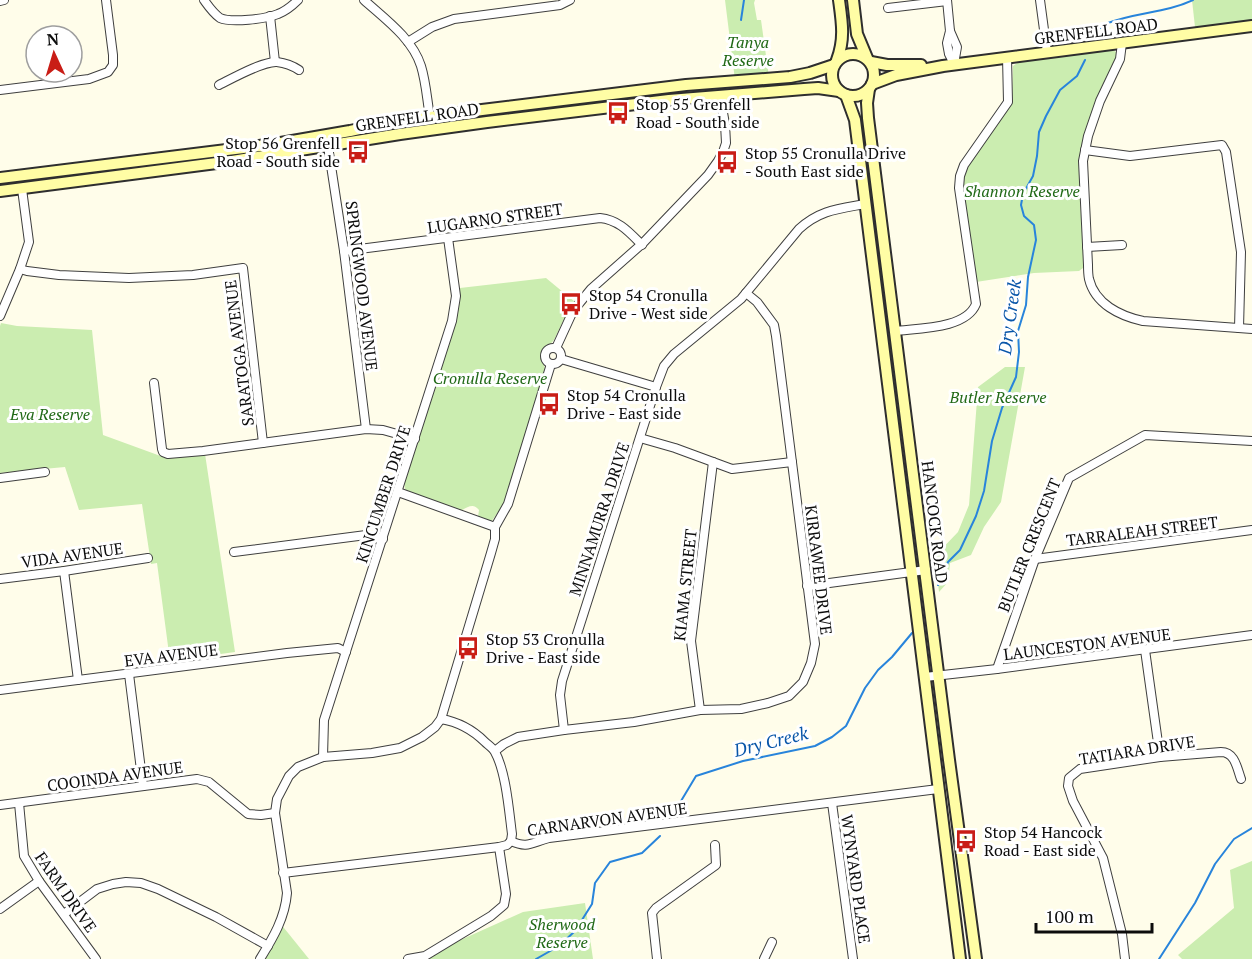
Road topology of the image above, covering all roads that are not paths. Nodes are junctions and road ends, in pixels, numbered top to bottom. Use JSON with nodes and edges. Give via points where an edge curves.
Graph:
{"nodes":[{"id":1,"x":106,"y":0,"type":"edge"},
{"id":2,"x":204,"y":0,"type":"edge"},
{"id":3,"x":298,"y":0,"type":"edge"},
{"id":4,"x":364,"y":0,"type":"edge"},
{"id":5,"x":570,"y":0,"type":"edge"},
{"id":6,"x":839,"y":0,"type":"edge"},
{"id":7,"x":853,"y":0,"type":"edge"},
{"id":8,"x":947,"y":0,"type":"edge"},
{"id":9,"x":1040,"y":0,"type":"edge"},
{"id":10,"x":888,"y":8,"type":"dead end"},
{"id":11,"x":270,"y":16,"type":"junction"},
{"id":12,"x":1252,"y":26,"type":"edge"},
{"id":13,"x":408,"y":42,"type":"junction"},
{"id":14,"x":1122,"y":43,"type":"junction"},
{"id":15,"x":1047,"y":52,"type":"junction"},
{"id":16,"x":1007,"y":57,"type":"junction"},
{"id":17,"x":869,"y":60,"type":"junction"},
{"id":18,"x":275,"y":62,"type":"junction"},
{"id":19,"x":836,"y":63,"type":"junction"},
{"id":20,"x":949,"y":65,"type":"junction"},
{"id":21,"x":299,"y":70,"type":"dead end"},
{"id":22,"x":718,"y":82,"type":"junction"},
{"id":23,"x":219,"y":85,"type":"dead end"},
{"id":24,"x":871,"y":86,"type":"junction"},
{"id":25,"x":0,"y":90,"type":"edge"},
{"id":26,"x":842,"y":93,"type":"junction"},
{"id":27,"x":720,"y":96,"type":"junction"},
{"id":28,"x":430,"y":117,"type":"junction"},
{"id":29,"x":431,"y":129,"type":"junction"},
{"id":30,"x":328,"y":146,"type":"junction"},
{"id":31,"x":1086,"y":150,"type":"junction"},
{"id":32,"x":21,"y":176,"type":"junction"},
{"id":33,"x":0,"y":178,"type":"edge"},
{"id":34,"x":22,"y":189,"type":"junction"},
{"id":35,"x":0,"y":191,"type":"edge"},
{"id":36,"x":865,"y":204,"type":"junction"},
{"id":37,"x":448,"y":238,"type":"junction"},
{"id":38,"x":642,"y":244,"type":"junction"},
{"id":39,"x":1122,"y":245,"type":"dead end"},
{"id":40,"x":1087,"y":247,"type":"junction"},
{"id":41,"x":344,"y":251,"type":"junction"},
{"id":42,"x":20,"y":269,"type":"junction"},
{"id":43,"x":746,"y":293,"type":"junction"},
{"id":44,"x":0,"y":314,"type":"edge"},
{"id":45,"x":1239,"y":328,"type":"junction"},
{"id":46,"x":1252,"y":329,"type":"edge"},
{"id":47,"x":895,"y":331,"type":"junction"},
{"id":48,"x":556,"y":348,"type":"junction"},
{"id":49,"x":561,"y":359,"type":"junction"},
{"id":50,"x":551,"y":364,"type":"junction"},
{"id":51,"x":154,"y":383,"type":"dead end"},
{"id":52,"x":656,"y":387,"type":"junction"},
{"id":53,"x":366,"y":429,"type":"junction"},
{"id":54,"x":640,"y":438,"type":"junction"},
{"id":55,"x":415,"y":439,"type":"junction"},
{"id":56,"x":1252,"y":441,"type":"edge"},
{"id":57,"x":263,"y":443,"type":"junction"},
{"id":58,"x":713,"y":462,"type":"junction"},
{"id":59,"x":792,"y":462,"type":"junction"},
{"id":60,"x":45,"y":472,"type":"dead end"},
{"id":61,"x":0,"y":478,"type":"edge"},
{"id":62,"x":398,"y":492,"type":"junction"},
{"id":63,"x":495,"y":527,"type":"junction"},
{"id":64,"x":1252,"y":530,"type":"edge"},
{"id":65,"x":383,"y":539,"type":"junction"},
{"id":66,"x":234,"y":552,"type":"dead end"},
{"id":67,"x":148,"y":558,"type":"dead end"},
{"id":68,"x":1035,"y":559,"type":"junction"},
{"id":69,"x":926,"y":570,"type":"junction"},
{"id":70,"x":64,"y":571,"type":"junction"},
{"id":71,"x":911,"y":572,"type":"junction"},
{"id":72,"x":0,"y":579,"type":"edge"},
{"id":73,"x":807,"y":585,"type":"junction"},
{"id":74,"x":1252,"y":635,"type":"edge"},
{"id":75,"x":1145,"y":650,"type":"junction"},
{"id":76,"x":346,"y":652,"type":"junction"},
{"id":77,"x":997,"y":669,"type":"junction"},
{"id":78,"x":129,"y":674,"type":"junction"},
{"id":79,"x":939,"y":676,"type":"junction"},
{"id":80,"x":924,"y":677,"type":"junction"},
{"id":81,"x":78,"y":680,"type":"junction"},
{"id":82,"x":0,"y":690,"type":"edge"},
{"id":83,"x":700,"y":710,"type":"junction"},
{"id":84,"x":441,"y":719,"type":"junction"},
{"id":85,"x":564,"y":730,"type":"junction"},
{"id":86,"x":495,"y":751,"type":"junction"},
{"id":87,"x":323,"y":757,"type":"junction"},
{"id":88,"x":1160,"y":757,"type":"junction"},
{"id":89,"x":1241,"y":779,"type":"dead end"},
{"id":90,"x":143,"y":786,"type":"junction"},
{"id":91,"x":952,"y":787,"type":"junction"},
{"id":92,"x":938,"y":789,"type":"junction"},
{"id":93,"x":19,"y":802,"type":"junction"},
{"id":94,"x":832,"y":803,"type":"junction"},
{"id":95,"x":0,"y":805,"type":"edge"},
{"id":96,"x":275,"y":813,"type":"junction"},
{"id":97,"x":511,"y":841,"type":"junction"},
{"id":98,"x":716,"y":845,"type":"dead end"},
{"id":99,"x":500,"y":847,"type":"junction"},
{"id":100,"x":283,"y":873,"type":"junction"},
{"id":101,"x":39,"y":881,"type":"junction"},
{"id":102,"x":0,"y":909,"type":"edge"},
{"id":103,"x":64,"y":914,"type":"junction"},
{"id":104,"x":772,"y":942,"type":"dead end"},
{"id":105,"x":268,"y":946,"type":"junction"},
{"id":106,"x":96,"y":959,"type":"edge"},
{"id":107,"x":260,"y":959,"type":"edge"},
{"id":108,"x":408,"y":959,"type":"edge"},
{"id":109,"x":657,"y":959,"type":"edge"},
{"id":110,"x":764,"y":959,"type":"edge"},
{"id":111,"x":853,"y":959,"type":"edge"},
{"id":112,"x":960,"y":959,"type":"edge"},
{"id":113,"x":976,"y":959,"type":"edge"},
{"id":114,"x":1125,"y":959,"type":"edge"}],
"edges":[{"from":1,"to":25,"type":"street","via":[[113,55],[108,72]]},
{"from":2,"to":11,"type":"street","via":[[212,12],[232,21]]},
{"from":3,"to":11,"type":"street"},
{"from":4,"to":13,"type":"street"},
{"from":5,"to":13,"type":"street","via":[[560,5],[454,19]]},
{"from":6,"to":19,"type":"main road","via":[[843,36]]},
{"from":7,"to":17,"type":"main road","via":[[857,34]]},
{"from":8,"to":10,"type":"street"},
{"from":8,"to":20,"type":"street"},
{"from":9,"to":15,"type":"street"},
{"from":11,"to":18,"type":"street"},
{"from":12,"to":14,"type":"main road","name":"GRENFELL ROAD"},
{"from":13,"to":28,"type":"street","via":[[421,65]]},
{"from":14,"to":15,"type":"main road","name":"GRENFELL ROAD"},
{"from":14,"to":31,"type":"street"},
{"from":15,"to":16,"type":"main road","name":"GRENFELL ROAD"},
{"from":16,"to":20,"type":"main road","name":"GRENFELL ROAD"},
{"from":16,"to":47,"type":"street","via":[[1008,102],[960,176],[976,304],[973,312],[939,326]]},
{"from":17,"to":19,"type":"main road","via":[[852,53],[843,55]]},
{"from":17,"to":20,"type":"main road","name":"GRENFELL ROAD","via":[[887,65]]},
{"from":17,"to":24,"type":"main road","via":[[875,73]]},
{"from":18,"to":21,"type":"street"},
{"from":18,"to":23,"type":"street"},
{"from":19,"to":22,"type":"main road","name":"GRENFELL ROAD","via":[[790,77]]},
{"from":19,"to":26,"type":"main road","via":[[832,78]]},
{"from":20,"to":24,"type":"main road","name":"GRENFELL ROAD","via":[[896,75]]},
{"from":22,"to":27,"type":"main road"},
{"from":22,"to":28,"type":"main road","name":"GRENFELL ROAD"},
{"from":24,"to":26,"type":"main road","via":[[859,95]]},
{"from":24,"to":47,"type":"main road","name":"HANCOCK ROAD","via":[[867,109]]},
{"from":26,"to":27,"type":"main road","name":"GRENFELL ROAD","via":[[804,89]]},
{"from":26,"to":36,"type":"main road","name":"HANCOCK ROAD","via":[[855,120]]},
{"from":27,"to":29,"type":"main road","name":"GRENFELL ROAD"},
{"from":27,"to":38,"type":"street","via":[[726,134],[723,152],[708,175]]},
{"from":28,"to":29,"type":"main road"},
{"from":28,"to":32,"type":"main road","name":"GRENFELL ROAD","via":[[275,144]]},
{"from":29,"to":30,"type":"main road","name":"GRENFELL ROAD"},
{"from":30,"to":34,"type":"main road","name":"GRENFELL ROAD"},
{"from":30,"to":41,"type":"street","name":"SPRINGWOOD AVENUE"},
{"from":31,"to":40,"type":"street","via":[[1083,161]]},
{"from":31,"to":45,"type":"street","via":[[1130,156],[1222,145],[1241,252]]},
{"from":32,"to":33,"type":"main road","name":"GRENFELL ROAD"},
{"from":32,"to":34,"type":"main road"},
{"from":34,"to":35,"type":"main road","name":"GRENFELL ROAD"},
{"from":34,"to":42,"type":"street","via":[[29,242]]},
{"from":36,"to":43,"type":"street","name":"MINNAMURRA DRIVE","via":[[828,211],[809,220]]},
{"from":36,"to":71,"type":"main road","name":"HANCOCK ROAD"},
{"from":37,"to":38,"type":"street","name":"LUGARNO STREET","via":[[600,218],[622,226]]},
{"from":37,"to":41,"type":"street","name":"LUGARNO STREET"},
{"from":37,"to":55,"type":"street","name":"KINCUMBER DRIVE","via":[[456,296],[452,321]]},
{"from":38,"to":48,"type":"street","via":[[582,299]]},
{"from":39,"to":40,"type":"street"},
{"from":40,"to":45,"type":"street","via":[[1089,279],[1106,306],[1143,321]]},
{"from":41,"to":53,"type":"street","name":"SPRINGWOOD AVENUE"},
{"from":42,"to":44,"type":"street"},
{"from":42,"to":57,"type":"street","name":"SARATOGA AVENUE","via":[[129,278],[243,268]]},
{"from":43,"to":52,"type":"street","name":"MINNAMURRA DRIVE","via":[[674,354],[664,366]]},
{"from":43,"to":59,"type":"street","name":"KIRRAWEE DRIVE","via":[[774,325]]},
{"from":45,"to":46,"type":"street"},
{"from":47,"to":69,"type":"main road","name":"HANCOCK ROAD"},
{"from":48,"to":49,"type":"street"},
{"from":48,"to":50,"type":"street","via":[[545,354]]},
{"from":49,"to":50,"type":"street"},
{"from":49,"to":52,"type":"street"},
{"from":50,"to":63,"type":"street","via":[[508,504]]},
{"from":51,"to":57,"type":"street","via":[[163,452],[176,454]]},
{"from":52,"to":54,"type":"street","name":"MINNAMURRA DRIVE"},
{"from":53,"to":55,"type":"street"},
{"from":53,"to":57,"type":"street"},
{"from":54,"to":58,"type":"street"},
{"from":54,"to":85,"type":"street","name":"MINNAMURRA DRIVE","via":[[562,681]]},
{"from":55,"to":62,"type":"street","name":"KINCUMBER DRIVE"},
{"from":56,"to":68,"type":"street","name":"BUTLER CRESCENT","via":[[1145,435],[1069,478]]},
{"from":58,"to":59,"type":"street","via":[[732,469]]},
{"from":58,"to":83,"type":"street","name":"KIAMA STREET","via":[[691,642]]},
{"from":59,"to":73,"type":"street","name":"KIRRAWEE DRIVE"},
{"from":60,"to":61,"type":"street"},
{"from":62,"to":63,"type":"street"},
{"from":62,"to":65,"type":"street","name":"KINCUMBER DRIVE"},
{"from":63,"to":84,"type":"street","via":[[491,554]]},
{"from":64,"to":68,"type":"street","name":"TARRALEAH STREET"},
{"from":65,"to":66,"type":"street","via":[[366,535]]},
{"from":65,"to":76,"type":"street","name":"KINCUMBER DRIVE"},
{"from":67,"to":70,"type":"street","name":"VIDA AVENUE"},
{"from":68,"to":77,"type":"street","name":"BUTLER CRESCENT"},
{"from":69,"to":71,"type":"street"},
{"from":69,"to":79,"type":"main road","name":"HANCOCK ROAD"},
{"from":70,"to":72,"type":"street","name":"VIDA AVENUE"},
{"from":70,"to":81,"type":"street"},
{"from":71,"to":73,"type":"street"},
{"from":71,"to":80,"type":"main road","name":"HANCOCK ROAD"},
{"from":73,"to":83,"type":"street","name":"KIRRAWEE DRIVE","via":[[815,644],[812,663],[802,682],[789,696],[768,703],[741,709]]},
{"from":74,"to":75,"type":"street","name":"LAUNCESTON AVENUE"},
{"from":75,"to":77,"type":"street","name":"LAUNCESTON AVENUE"},
{"from":75,"to":88,"type":"street"},
{"from":76,"to":78,"type":"street","name":"EVA AVENUE","via":[[338,648]]},
{"from":76,"to":87,"type":"street","name":"KINCUMBER DRIVE","via":[[324,720]]},
{"from":77,"to":79,"type":"street","name":"LAUNCESTON AVENUE"},
{"from":78,"to":81,"type":"street","name":"EVA AVENUE"},
{"from":78,"to":90,"type":"street"},
{"from":79,"to":80,"type":"street","name":"LAUNCESTON AVENUE"},
{"from":79,"to":91,"type":"main road","name":"HANCOCK ROAD"},
{"from":80,"to":92,"type":"main road","name":"HANCOCK ROAD"},
{"from":81,"to":82,"type":"street","name":"EVA AVENUE"},
{"from":83,"to":85,"type":"street","name":"KIRRAWEE DRIVE"},
{"from":84,"to":86,"type":"street","via":[[462,724]]},
{"from":84,"to":87,"type":"street","via":[[422,737],[400,748]]},
{"from":85,"to":86,"type":"street","name":"KIRRAWEE DRIVE","via":[[518,737]]},
{"from":86,"to":97,"type":"street","via":[[505,788]]},
{"from":87,"to":96,"type":"street","via":[[298,767],[289,776],[277,799]]},
{"from":88,"to":89,"type":"street","name":"TATIARA DRIVE","via":[[1227,752]]},
{"from":88,"to":114,"type":"street","name":"TATIARA DRIVE","via":[[1080,769],[1069,778],[1068,786],[1079,816],[1103,858]]},
{"from":90,"to":93,"type":"street","name":"COOINDA AVENUE"},
{"from":90,"to":96,"type":"street","name":"COOINDA AVENUE","via":[[197,779],[209,782],[248,814]]},
{"from":91,"to":92,"type":"main road"},
{"from":91,"to":113,"type":"main road","name":"HANCOCK ROAD"},
{"from":92,"to":94,"type":"street","name":"CARNARVON AVENUE"},
{"from":92,"to":112,"type":"main road","name":"HANCOCK ROAD"},
{"from":93,"to":95,"type":"street","name":"COOINDA AVENUE"},
{"from":93,"to":101,"type":"street","name":"FARM DRIVE","via":[[24,856]]},
{"from":94,"to":97,"type":"street","name":"CARNARVON AVENUE","via":[[549,838],[531,845]]},
{"from":94,"to":111,"type":"street","name":"WYNYARD PLACE"},
{"from":96,"to":100,"type":"street"},
{"from":97,"to":99,"type":"street","name":"CARNARVON AVENUE"},
{"from":98,"to":109,"type":"street","via":[[716,865],[652,913]]},
{"from":99,"to":100,"type":"street","name":"CARNARVON AVENUE"},
{"from":99,"to":108,"type":"street","via":[[504,905],[425,956]]},
{"from":100,"to":105,"type":"street","via":[[286,904]]},
{"from":101,"to":102,"type":"street"},
{"from":101,"to":103,"type":"street","name":"FARM DRIVE"},
{"from":103,"to":105,"type":"street","via":[[97,889],[126,882],[141,883]]},
{"from":103,"to":106,"type":"street","name":"FARM DRIVE"},
{"from":104,"to":110,"type":"street"},
{"from":105,"to":107,"type":"street"}]}
